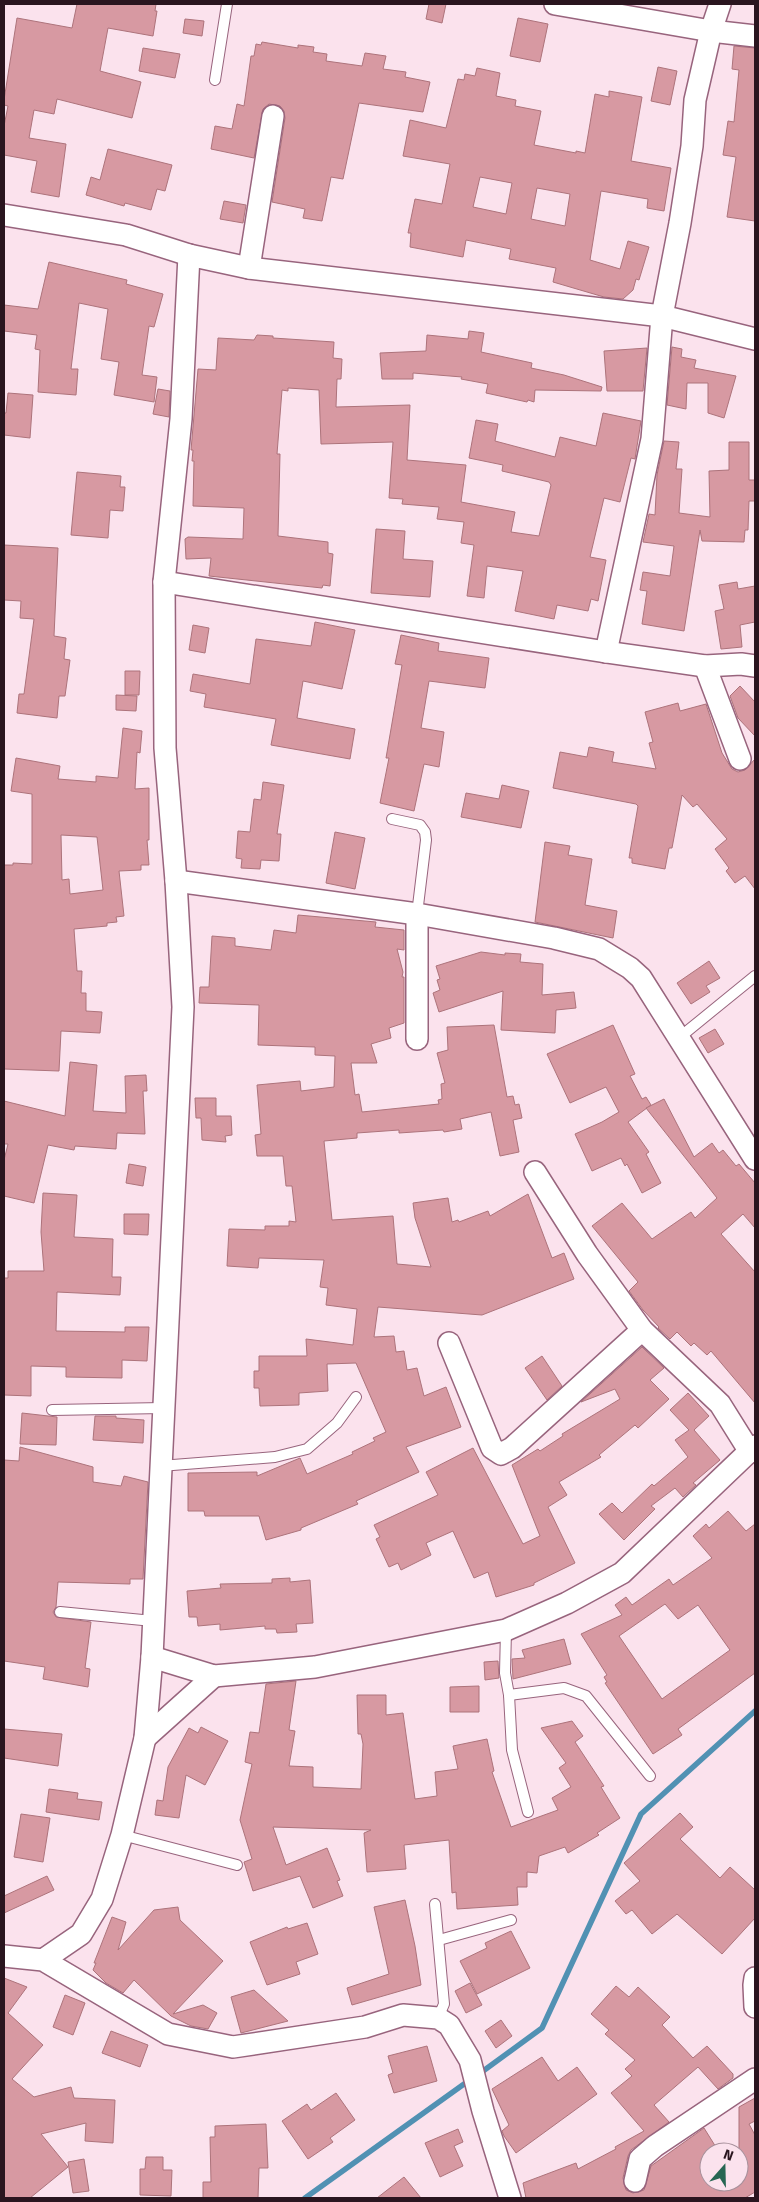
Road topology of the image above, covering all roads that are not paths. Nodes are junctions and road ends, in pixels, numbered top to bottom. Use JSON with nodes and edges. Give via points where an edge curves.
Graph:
{"nodes":[{"id":1,"x":227,"y":4,"type":"edge"},
{"id":2,"x":554,"y":4,"type":"edge"},
{"id":3,"x":720,"y":4,"type":"edge"},
{"id":4,"x":711,"y":31,"type":"junction"},
{"id":5,"x":755,"y":36,"type":"edge"},
{"id":6,"x":215,"y":80,"type":"dead end"},
{"id":7,"x":273,"y":116,"type":"dead end"},
{"id":8,"x":4,"y":215,"type":"edge"},
{"id":9,"x":189,"y":254,"type":"junction"},
{"id":10,"x":249,"y":268,"type":"junction"},
{"id":11,"x":662,"y":316,"type":"junction"},
{"id":12,"x":755,"y":339,"type":"edge"},
{"id":13,"x":164,"y":582,"type":"junction"},
{"id":14,"x":606,"y":652,"type":"junction"},
{"id":15,"x":705,"y":666,"type":"junction"},
{"id":16,"x":755,"y":666,"type":"edge"},
{"id":17,"x":740,"y":758,"type":"dead end"},
{"id":18,"x":392,"y":819,"type":"dead end"},
{"id":19,"x":176,"y":881,"type":"junction"},
{"id":20,"x":417,"y":914,"type":"junction"},
{"id":21,"x":755,"y":976,"type":"edge"},
{"id":22,"x":680,"y":1037,"type":"junction"},
{"id":23,"x":417,"y":1039,"type":"dead end"},
{"id":24,"x":755,"y":1159,"type":"edge"},
{"id":25,"x":535,"y":1172,"type":"dead end"},
{"id":26,"x":642,"y":1330,"type":"junction"},
{"id":27,"x":449,"y":1343,"type":"dead end"},
{"id":28,"x":356,"y":1397,"type":"dead end"},
{"id":29,"x":163,"y":1408,"type":"junction"},
{"id":30,"x":52,"y":1410,"type":"dead end"},
{"id":31,"x":753,"y":1449,"type":"edge"},
{"id":32,"x":160,"y":1466,"type":"junction"},
{"id":33,"x":60,"y":1612,"type":"dead end"},
{"id":34,"x":153,"y":1621,"type":"junction"},
{"id":35,"x":506,"y":1630,"type":"junction"},
{"id":36,"x":152,"y":1657,"type":"junction"},
{"id":37,"x":214,"y":1676,"type":"junction"},
{"id":38,"x":509,"y":1695,"type":"junction"},
{"id":39,"x":145,"y":1738,"type":"junction"},
{"id":40,"x":650,"y":1776,"type":"dead end"},
{"id":41,"x":528,"y":1812,"type":"dead end"},
{"id":42,"x":122,"y":1835,"type":"junction"},
{"id":43,"x":237,"y":1865,"type":"dead end"},
{"id":44,"x":435,"y":1904,"type":"dead end"},
{"id":45,"x":512,"y":1920,"type":"dead end"},
{"id":46,"x":439,"y":1940,"type":"junction"},
{"id":47,"x":4,"y":1956,"type":"edge"},
{"id":48,"x":43,"y":1960,"type":"junction"},
{"id":49,"x":755,"y":1978,"type":"edge"},
{"id":50,"x":755,"y":2007,"type":"edge"},
{"id":51,"x":438,"y":2018,"type":"junction"},
{"id":52,"x":755,"y":2079,"type":"edge"},
{"id":53,"x":635,"y":2180,"type":"dead end"},
{"id":54,"x":510,"y":2198,"type":"edge"}],
"edges":[{"from":1,"to":6,"type":"lane"},
{"from":2,"to":4,"type":"street"},
{"from":3,"to":4,"type":"street"},
{"from":4,"to":5,"type":"street"},
{"from":4,"to":11,"type":"street","via":[[695,100],[692,146]]},
{"from":7,"to":10,"type":"street"},
{"from":8,"to":9,"type":"street","via":[[126,235]]},
{"from":9,"to":10,"type":"street"},
{"from":9,"to":13,"type":"street","via":[[181,419]]},
{"from":10,"to":11,"type":"street"},
{"from":11,"to":12,"type":"street"},
{"from":11,"to":14,"type":"street","via":[[652,439]]},
{"from":13,"to":14,"type":"street"},
{"from":13,"to":19,"type":"street","via":[[165,748]]},
{"from":14,"to":15,"type":"street"},
{"from":15,"to":16,"type":"street"},
{"from":15,"to":17,"type":"street"},
{"from":18,"to":20,"type":"lane","via":[[420,825],[425,832]]},
{"from":19,"to":20,"type":"street"},
{"from":19,"to":29,"type":"street","via":[[183,1007]]},
{"from":20,"to":22,"type":"street","via":[[599,948],[641,978]]},
{"from":20,"to":23,"type":"street"},
{"from":21,"to":22,"type":"lane"},
{"from":22,"to":24,"type":"street"},
{"from":25,"to":26,"type":"street","via":[[587,1254]]},
{"from":26,"to":27,"type":"street","via":[[512,1448],[501,1454],[492,1448]]},
{"from":26,"to":31,"type":"street","via":[[720,1404]]},
{"from":28,"to":32,"type":"lane","via":[[337,1423],[307,1449],[275,1457]]},
{"from":29,"to":30,"type":"lane"},
{"from":29,"to":32,"type":"street"},
{"from":31,"to":35,"type":"street","via":[[622,1573],[567,1603]]},
{"from":32,"to":34,"type":"street"},
{"from":33,"to":34,"type":"lane"},
{"from":34,"to":36,"type":"street"},
{"from":35,"to":37,"type":"street","via":[[316,1667]]},
{"from":35,"to":38,"type":"lane","via":[[504,1673]]},
{"from":36,"to":37,"type":"street"},
{"from":36,"to":39,"type":"street"},
{"from":37,"to":39,"type":"street"},
{"from":38,"to":40,"type":"lane","via":[[564,1688],[586,1696]]},
{"from":38,"to":41,"type":"lane","via":[[512,1750]]},
{"from":39,"to":42,"type":"street"},
{"from":42,"to":43,"type":"lane"},
{"from":42,"to":48,"type":"street","via":[[102,1899],[81,1934]]},
{"from":44,"to":46,"type":"lane"},
{"from":45,"to":46,"type":"lane"},
{"from":46,"to":51,"type":"lane","via":[[444,2004]]},
{"from":47,"to":48,"type":"street"},
{"from":48,"to":51,"type":"street","via":[[168,2034],[233,2047],[365,2027],[403,2015]]},
{"from":49,"to":50,"type":"street"},
{"from":51,"to":54,"type":"street","via":[[448,2025],[470,2060]]},
{"from":52,"to":53,"type":"street","via":[[654,2146],[640,2159]]}]}
